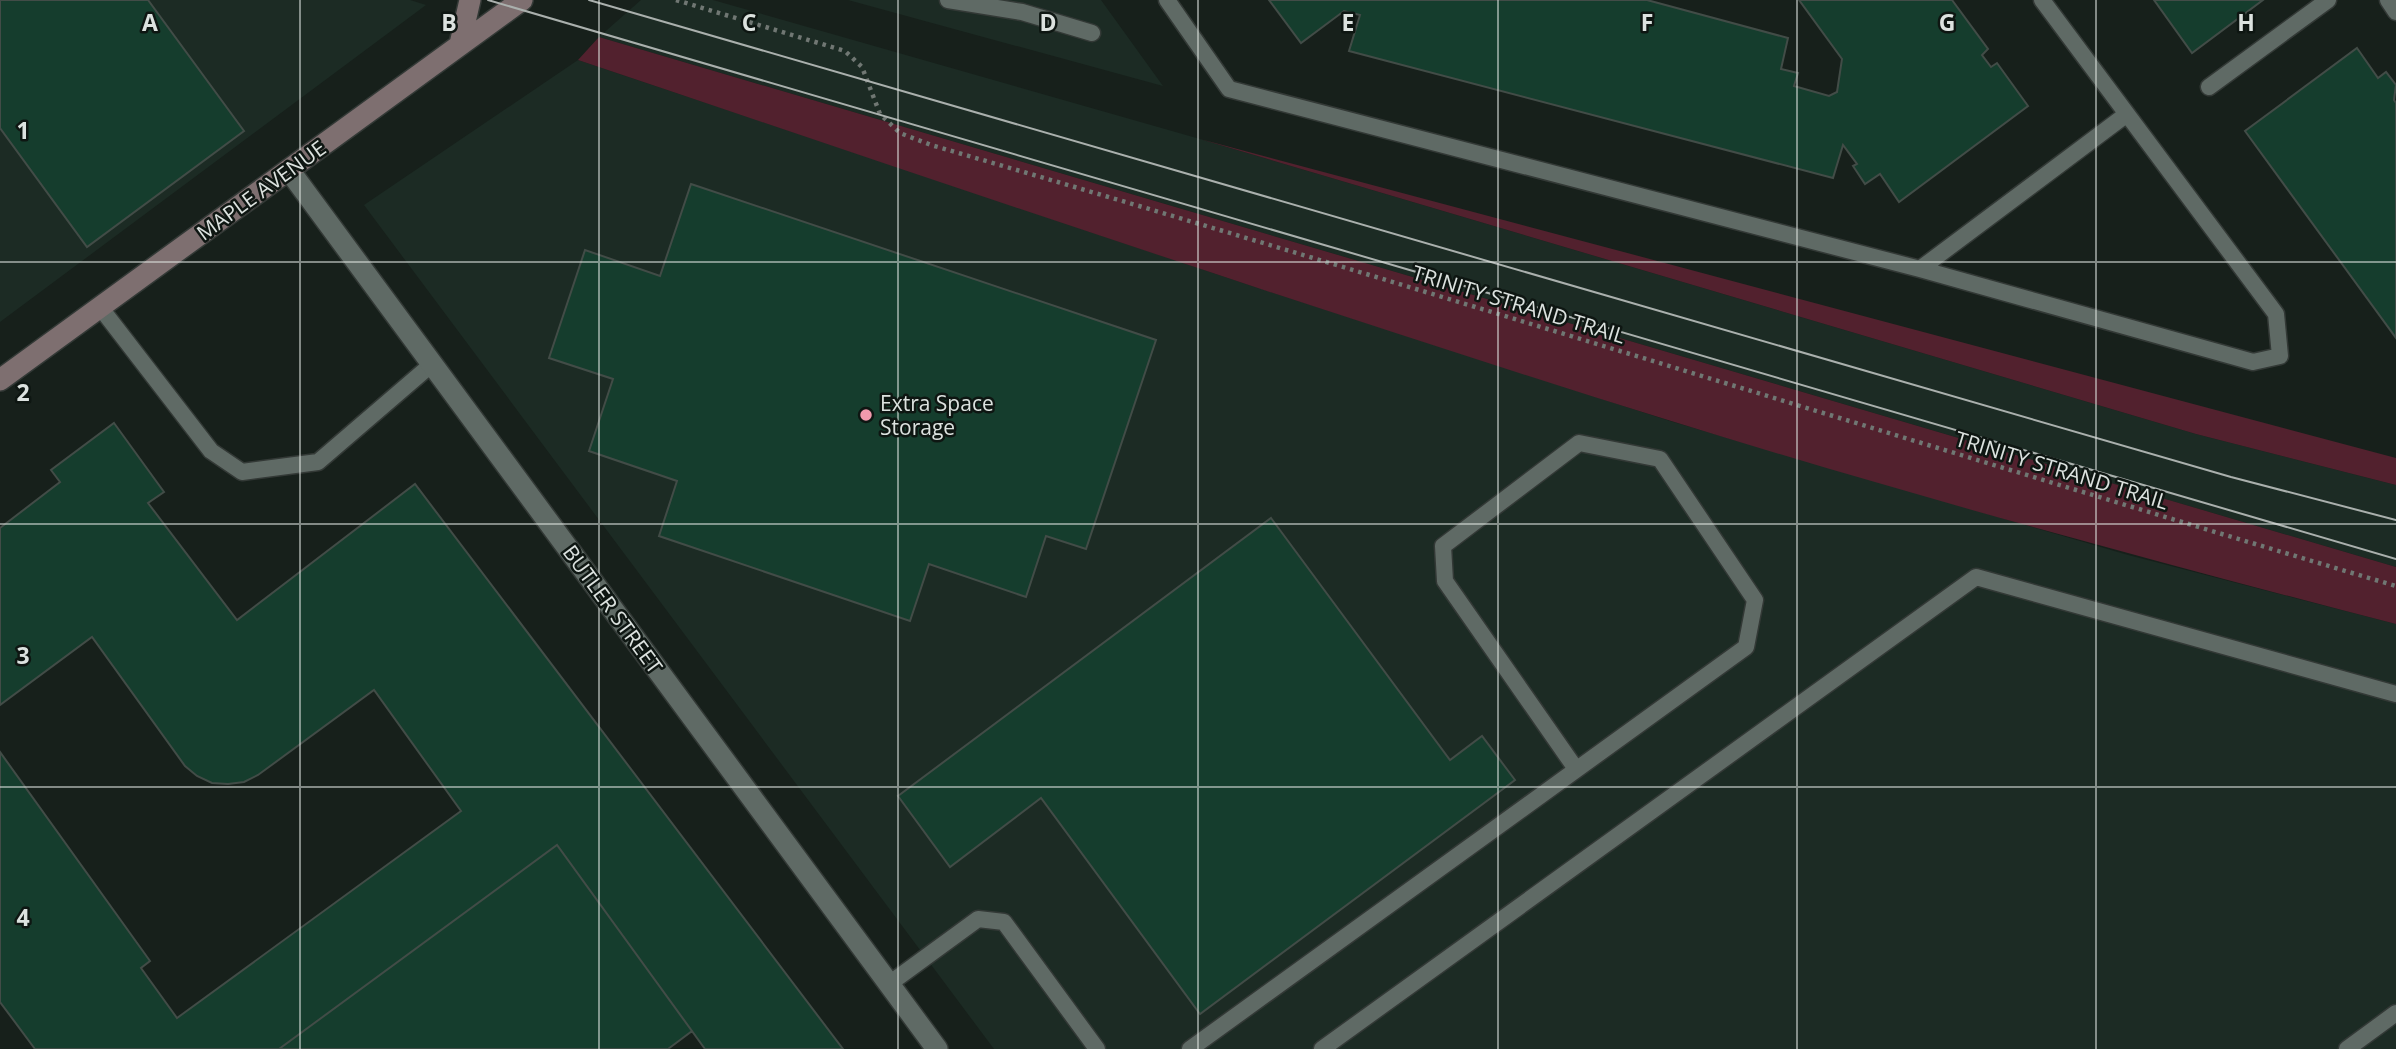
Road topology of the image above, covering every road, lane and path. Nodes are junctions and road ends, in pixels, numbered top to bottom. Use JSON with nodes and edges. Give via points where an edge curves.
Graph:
{"nodes":[{"id":1,"x":470,"y":0,"type":"edge"},
{"id":2,"x":522,"y":0,"type":"edge"},
{"id":3,"x":676,"y":0,"type":"edge"},
{"id":4,"x":948,"y":0,"type":"edge"},
{"id":5,"x":1167,"y":0,"type":"edge"},
{"id":6,"x":2042,"y":0,"type":"edge"},
{"id":7,"x":2328,"y":0,"type":"edge"},
{"id":8,"x":2388,"y":0,"type":"edge"},
{"id":9,"x":1022,"y":6,"type":"edge"},
{"id":10,"x":2396,"y":12,"type":"edge"},
{"id":11,"x":1092,"y":33,"type":"dead end"},
{"id":12,"x":460,"y":44,"type":"junction"},
{"id":13,"x":2209,"y":87,"type":"dead end"},
{"id":14,"x":2127,"y":114,"type":"junction"},
{"id":15,"x":289,"y":170,"type":"junction"},
{"id":16,"x":1920,"y":269,"type":"junction"},
{"id":17,"x":100,"y":307,"type":"junction"},
{"id":18,"x":432,"y":364,"type":"junction"},
{"id":19,"x":0,"y":380,"type":"edge"},
{"id":20,"x":2396,"y":586,"type":"edge"},
{"id":21,"x":2396,"y":694,"type":"edge"},
{"id":22,"x":1576,"y":769,"type":"junction"},
{"id":23,"x":889,"y":984,"type":"junction"},
{"id":24,"x":2396,"y":1013,"type":"edge"},
{"id":25,"x":937,"y":1049,"type":"edge"},
{"id":26,"x":1097,"y":1049,"type":"edge"},
{"id":27,"x":1190,"y":1049,"type":"edge"},
{"id":28,"x":1322,"y":1049,"type":"edge"},
{"id":29,"x":2347,"y":1049,"type":"edge"}],
"edges":[{"from":1,"to":12,"type":"main road"},
{"from":2,"to":12,"type":"main road","name":"MAPLE AVENUE"},
{"from":3,"to":20,"type":"path","name":"TRINITY STRAND TRAIL","via":[[845,51],[862,67],[880,114],[900,133],[931,145]]},
{"from":4,"to":9,"type":"lane"},
{"from":5,"to":16,"type":"lane","via":[[1229,89]]},
{"from":6,"to":14,"type":"lane"},
{"from":7,"to":13,"type":"lane"},
{"from":8,"to":10,"type":"lane"},
{"from":9,"to":11,"type":"lane"},
{"from":12,"to":15,"type":"main road","name":"MAPLE AVENUE"},
{"from":14,"to":16,"type":"lane"},
{"from":14,"to":16,"type":"lane","via":[[2276,314],[2280,356],[2253,362]]},
{"from":15,"to":17,"type":"main road","name":"MAPLE AVENUE"},
{"from":15,"to":18,"type":"street","name":"BUTLER STREET"},
{"from":17,"to":18,"type":"lane","via":[[211,451],[242,472],[318,462]]},
{"from":17,"to":19,"type":"main road","name":"MAPLE AVENUE"},
{"from":18,"to":23,"type":"street","name":"BUTLER STREET"},
{"from":21,"to":28,"type":"lane","via":[[1976,577]]},
{"from":22,"to":22,"type":"lane","via":[[1746,647],[1755,600],[1660,459],[1579,443],[1443,546],[1445,581]]},
{"from":22,"to":27,"type":"lane"},
{"from":23,"to":25,"type":"street","name":"BUTLER STREET"},
{"from":23,"to":26,"type":"lane","via":[[978,919],[1004,922]]},
{"from":24,"to":29,"type":"lane"}]}
